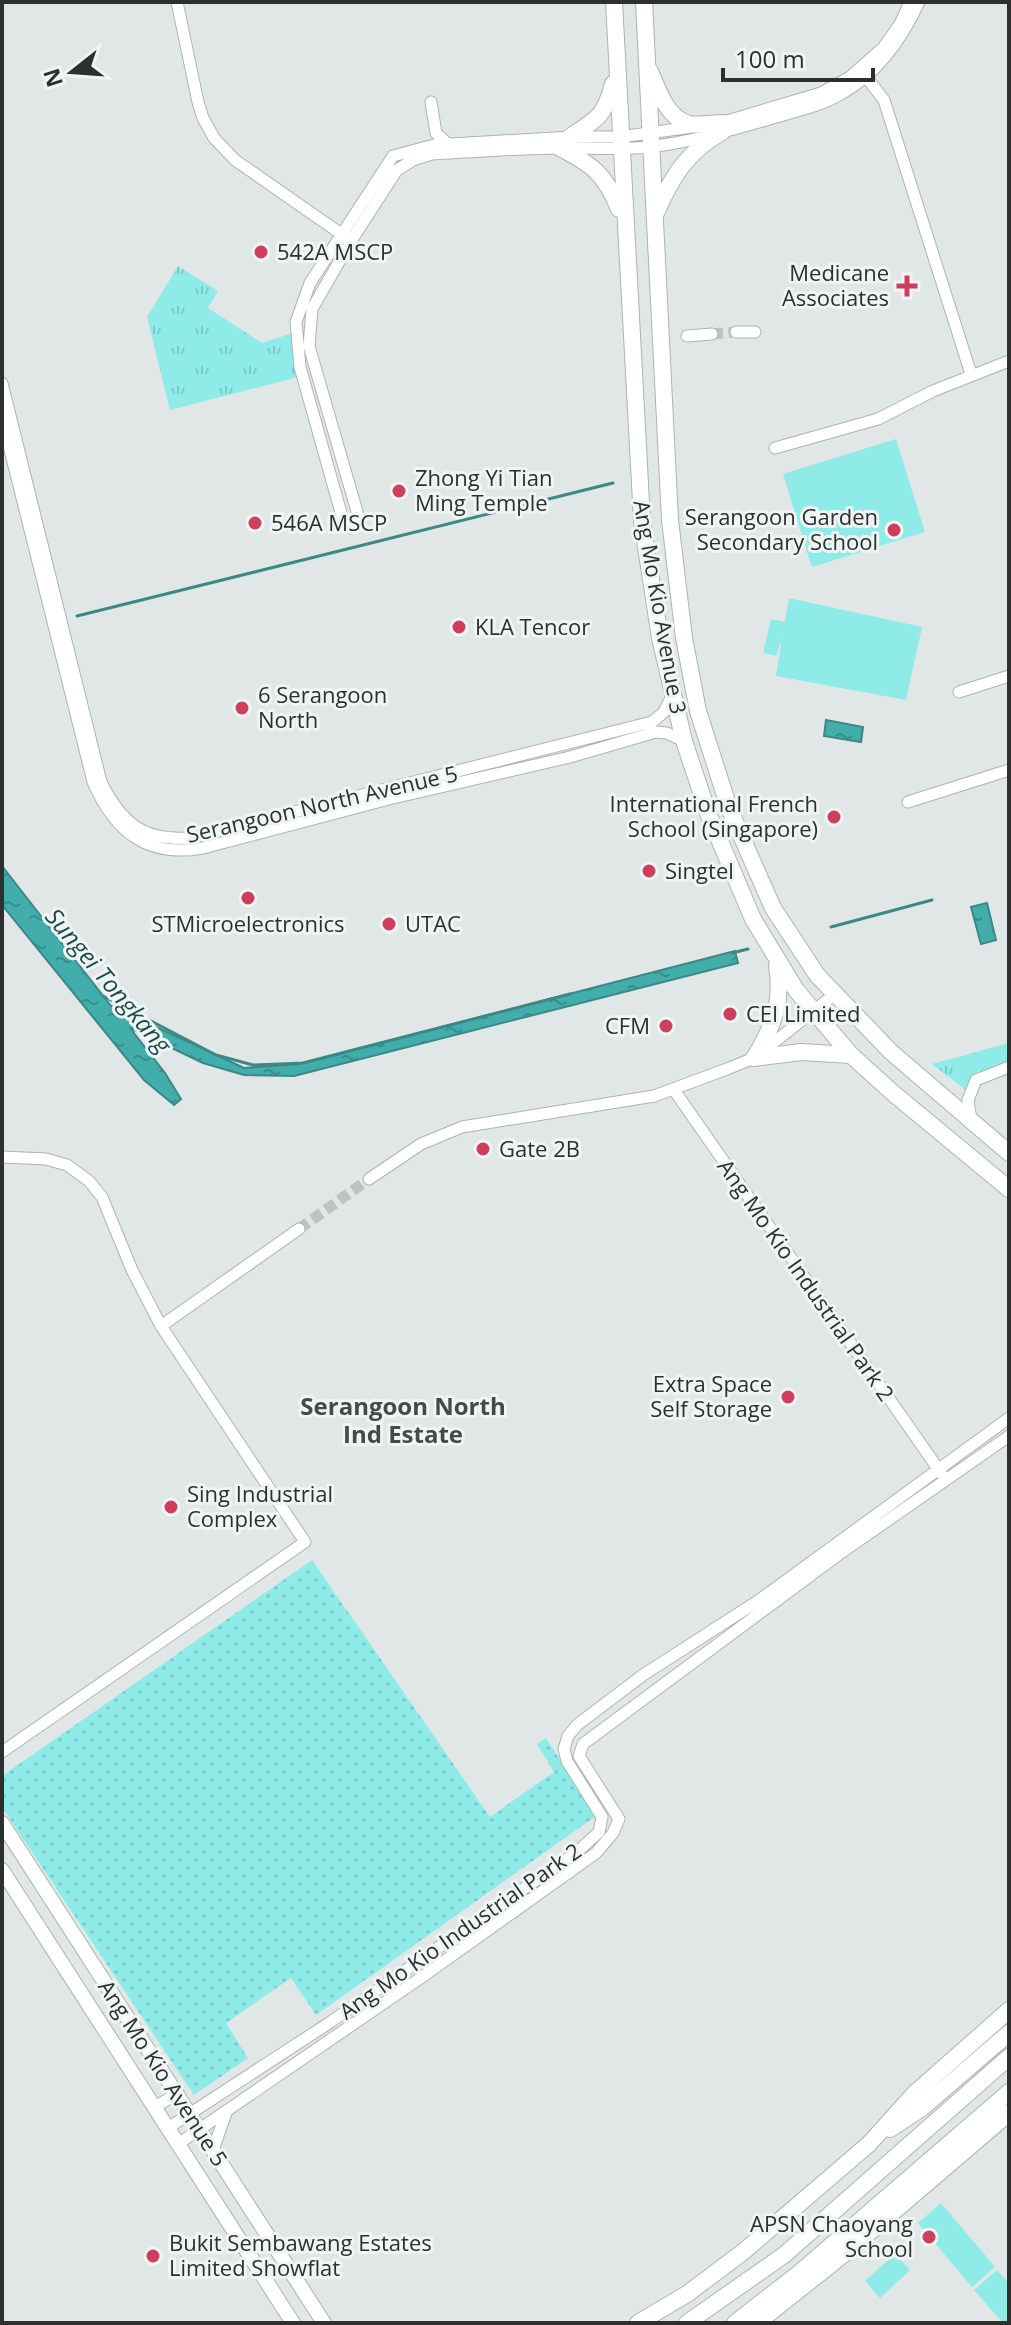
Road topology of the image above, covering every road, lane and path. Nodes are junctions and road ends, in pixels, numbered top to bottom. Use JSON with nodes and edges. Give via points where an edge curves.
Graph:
{"nodes":[{"id":1,"x":177,"y":2,"type":"edge"},
{"id":2,"x":614,"y":2,"type":"edge"},
{"id":3,"x":644,"y":2,"type":"edge"},
{"id":4,"x":910,"y":2,"type":"edge"},
{"id":5,"x":919,"y":2,"type":"edge"},
{"id":6,"x":645,"y":59,"type":"junction"},
{"id":7,"x":618,"y":63,"type":"junction"},
{"id":8,"x":863,"y":73,"type":"junction"},
{"id":9,"x":431,"y":102,"type":"dead end"},
{"id":10,"x":722,"y":127,"type":"junction"},
{"id":11,"x":650,"y":140,"type":"junction"},
{"id":12,"x":565,"y":142,"type":"junction"},
{"id":13,"x":620,"y":143,"type":"junction"},
{"id":14,"x":448,"y":144,"type":"junction"},
{"id":15,"x":656,"y":213,"type":"junction"},
{"id":16,"x":625,"y":222,"type":"junction"},
{"id":17,"x":346,"y":237,"type":"junction"},
{"id":18,"x":736,"y":332,"type":"tunnel mouth"},
{"id":19,"x":755,"y":332,"type":"dead end"},
{"id":20,"x":712,"y":334,"type":"tunnel mouth"},
{"id":21,"x":687,"y":336,"type":"dead end"},
{"id":22,"x":633,"y":357,"type":"junction"},
{"id":23,"x":661,"y":358,"type":"junction"},
{"id":24,"x":1009,"y":361,"type":"edge"},
{"id":25,"x":971,"y":374,"type":"junction"},
{"id":26,"x":2,"y":383,"type":"edge"},
{"id":27,"x":2,"y":418,"type":"edge"},
{"id":28,"x":775,"y":448,"type":"dead end"},
{"id":29,"x":353,"y":497,"type":"junction"},
{"id":30,"x":337,"y":502,"type":"junction"},
{"id":31,"x":1009,"y":676,"type":"edge"},
{"id":32,"x":959,"y":692,"type":"dead end"},
{"id":33,"x":672,"y":696,"type":"junction"},
{"id":34,"x":684,"y":741,"type":"junction"},
{"id":35,"x":1009,"y":770,"type":"edge"},
{"id":36,"x":908,"y":802,"type":"dead end"},
{"id":37,"x":776,"y":960,"type":"junction"},
{"id":38,"x":835,"y":994,"type":"junction"},
{"id":39,"x":814,"y":1011,"type":"junction"},
{"id":40,"x":851,"y":1055,"type":"junction"},
{"id":41,"x":754,"y":1058,"type":"junction"},
{"id":42,"x":1009,"y":1067,"type":"edge"},
{"id":43,"x":674,"y":1090,"type":"junction"},
{"id":44,"x":971,"y":1120,"type":"junction"},
{"id":45,"x":1009,"y":1153,"type":"edge"},
{"id":46,"x":2,"y":1157,"type":"edge"},
{"id":47,"x":369,"y":1179,"type":"tunnel mouth"},
{"id":48,"x":1009,"y":1189,"type":"edge"},
{"id":49,"x":299,"y":1229,"type":"tunnel mouth"},
{"id":50,"x":161,"y":1326,"type":"junction"},
{"id":51,"x":1009,"y":1418,"type":"edge"},
{"id":52,"x":1009,"y":1436,"type":"edge"},
{"id":53,"x":938,"y":1469,"type":"junction"},
{"id":54,"x":946,"y":1480,"type":"junction"},
{"id":55,"x":2,"y":1752,"type":"edge"},
{"id":56,"x":2,"y":1823,"type":"edge"},
{"id":57,"x":3,"y":1872,"type":"edge"},
{"id":58,"x":1009,"y":2010,"type":"edge"},
{"id":59,"x":1009,"y":2033,"type":"edge"},
{"id":60,"x":1009,"y":2057,"type":"edge"},
{"id":61,"x":1009,"y":2092,"type":"edge"},
{"id":62,"x":178,"y":2093,"type":"junction"},
{"id":63,"x":155,"y":2107,"type":"junction"},
{"id":64,"x":189,"y":2112,"type":"junction"},
{"id":65,"x":226,"y":2112,"type":"junction"},
{"id":66,"x":1009,"y":2113,"type":"edge"},
{"id":67,"x":168,"y":2128,"type":"junction"},
{"id":68,"x":200,"y":2129,"type":"junction"},
{"id":69,"x":178,"y":2144,"type":"junction"},
{"id":70,"x":869,"y":2144,"type":"junction"},
{"id":71,"x":213,"y":2150,"type":"junction"},
{"id":72,"x":293,"y":2323,"type":"edge"},
{"id":73,"x":324,"y":2323,"type":"edge"},
{"id":74,"x":638,"y":2323,"type":"edge"},
{"id":75,"x":687,"y":2323,"type":"edge"},
{"id":76,"x":735,"y":2323,"type":"edge"},
{"id":77,"x":757,"y":2323,"type":"edge"}],
"edges":[{"from":1,"to":17,"type":"street","via":[[203,118],[214,138],[235,160]]},
{"from":2,"to":7,"type":"highway","name":"Ang Mo Kio Avenue 3"},
{"from":3,"to":6,"type":"highway","name":"Ang Mo Kio Avenue 3"},
{"from":4,"to":8,"type":"street"},
{"from":5,"to":8,"type":"street","via":[[889,53]]},
{"from":6,"to":10,"type":"highway","via":[[663,101],[677,117],[690,124]]},
{"from":6,"to":11,"type":"highway","name":"Ang Mo Kio Avenue 3"},
{"from":7,"to":12,"type":"highway","via":[[608,105]]},
{"from":7,"to":13,"type":"highway","name":"Ang Mo Kio Avenue 3"},
{"from":8,"to":10,"type":"street"},
{"from":8,"to":25,"type":"street","via":[[884,100]]},
{"from":9,"to":14,"type":"street","via":[[436,133]]},
{"from":10,"to":11,"type":"street"},
{"from":10,"to":15,"type":"highway","via":[[686,158]]},
{"from":11,"to":13,"type":"street"},
{"from":11,"to":15,"type":"highway","name":"Ang Mo Kio Avenue 3"},
{"from":12,"to":13,"type":"street"},
{"from":12,"to":14,"type":"street"},
{"from":12,"to":16,"type":"highway","via":[[601,173]]},
{"from":12,"to":17,"type":"street","via":[[413,160],[397,170]]},
{"from":13,"to":16,"type":"highway","name":"Ang Mo Kio Avenue 3"},
{"from":14,"to":17,"type":"street","via":[[393,156]]},
{"from":15,"to":23,"type":"highway","name":"Ang Mo Kio Avenue 3"},
{"from":16,"to":22,"type":"highway","name":"Ang Mo Kio Avenue 3"},
{"from":17,"to":29,"type":"street","via":[[312,309],[309,346]]},
{"from":17,"to":30,"type":"street","via":[[310,283],[296,322],[300,367]]},
{"from":18,"to":19,"type":"street"},
{"from":20,"to":21,"type":"street"},
{"from":22,"to":23,"type":"highway","via":[[653,352]]},
{"from":22,"to":33,"type":"highway","name":"Ang Mo Kio Avenue 3","via":[[642,521]]},
{"from":23,"to":38,"type":"highway","name":"Ang Mo Kio Avenue 3","via":[[670,520],[698,711],[729,808],[773,908]]},
{"from":24,"to":25,"type":"street"},
{"from":25,"to":28,"type":"street","via":[[878,419]]},
{"from":26,"to":33,"type":"street","name":"Serangoon North Avenue 5","via":[[101,782],[118,812],[150,835],[191,838],[566,745],[652,722]]},
{"from":27,"to":34,"type":"street","name":"Serangoon North Avenue 5","via":[[93,782],[111,817],[144,842],[183,852],[656,732]]},
{"from":29,"to":30,"type":"street"},
{"from":29,"to":30,"type":"street","via":[[358,515],[351,528]]},
{"from":31,"to":32,"type":"street"},
{"from":33,"to":34,"type":"highway","name":"Ang Mo Kio Avenue 3"},
{"from":34,"to":37,"type":"highway","name":"Ang Mo Kio Avenue 3","via":[[708,813]]},
{"from":35,"to":36,"type":"street"},
{"from":37,"to":39,"type":"highway","name":"Ang Mo Kio Avenue 3"},
{"from":37,"to":41,"type":"highway","via":[[779,1002],[770,1034]]},
{"from":38,"to":39,"type":"street"},
{"from":38,"to":44,"type":"highway","name":"Ang Mo Kio Avenue 3","via":[[891,1052]]},
{"from":39,"to":40,"type":"highway","name":"Ang Mo Kio Avenue 3"},
{"from":39,"to":41,"type":"street"},
{"from":40,"to":41,"type":"highway","via":[[801,1052]]},
{"from":40,"to":48,"type":"highway","name":"Ang Mo Kio Avenue 3"},
{"from":41,"to":43,"type":"street"},
{"from":42,"to":44,"type":"street","via":[[976,1080],[968,1100]]},
{"from":43,"to":47,"type":"street","via":[[462,1127],[421,1144]]},
{"from":43,"to":53,"type":"street","name":"Ang Mo Kio Industrial Park 2"},
{"from":44,"to":45,"type":"highway","name":"Ang Mo Kio Avenue 3"},
{"from":46,"to":50,"type":"street","via":[[46,1159],[67,1165],[89,1181],[102,1197]]},
{"from":49,"to":50,"type":"street"},
{"from":50,"to":55,"type":"street","via":[[305,1542]]},
{"from":51,"to":53,"type":"street","name":"Ang Mo Kio Industrial Park 2"},
{"from":52,"to":54,"type":"street","name":"Ang Mo Kio Industrial Park 2"},
{"from":53,"to":54,"type":"street","name":"Ang Mo Kio Industrial Park 2"},
{"from":53,"to":64,"type":"street","name":"Ang Mo Kio Industrial Park 2","via":[[577,1725],[564,1749],[567,1761],[602,1817],[599,1832],[577,1852]]},
{"from":54,"to":65,"type":"street","name":"Ang Mo Kio Industrial Park 2","via":[[583,1744],[579,1756],[619,1819],[596,1853]]},
{"from":56,"to":62,"type":"main road","name":"Ang Mo Kio Avenue 5"},
{"from":57,"to":63,"type":"main road","name":"Ang Mo Kio Avenue 5"},
{"from":58,"to":70,"type":"highway","via":[[914,2094]]},
{"from":59,"to":70,"type":"highway","via":[[922,2108]]},
{"from":60,"to":75,"type":"highway","via":[[784,2255]]},
{"from":61,"to":76,"type":"highway"},
{"from":62,"to":63,"type":"street"},
{"from":62,"to":64,"type":"main road","name":"Ang Mo Kio Avenue 5"},
{"from":63,"to":67,"type":"main road","name":"Ang Mo Kio Avenue 5"},
{"from":64,"to":67,"type":"street","name":"Ang Mo Kio Industrial Park 2"},
{"from":64,"to":68,"type":"main road","name":"Ang Mo Kio Avenue 5"},
{"from":65,"to":68,"type":"street","name":"Ang Mo Kio Industrial Park 2"},
{"from":65,"to":71,"type":"street"},
{"from":66,"to":77,"type":"highway"},
{"from":67,"to":69,"type":"main road","name":"Ang Mo Kio Avenue 5"},
{"from":68,"to":69,"type":"street","name":"Ang Mo Kio Industrial Park 2"},
{"from":68,"to":71,"type":"main road","name":"Ang Mo Kio Avenue 5"},
{"from":69,"to":72,"type":"main road","name":"Ang Mo Kio Avenue 5"},
{"from":70,"to":74,"type":"highway","via":[[743,2252]]},
{"from":71,"to":73,"type":"main road","name":"Ang Mo Kio Avenue 5"}]}
